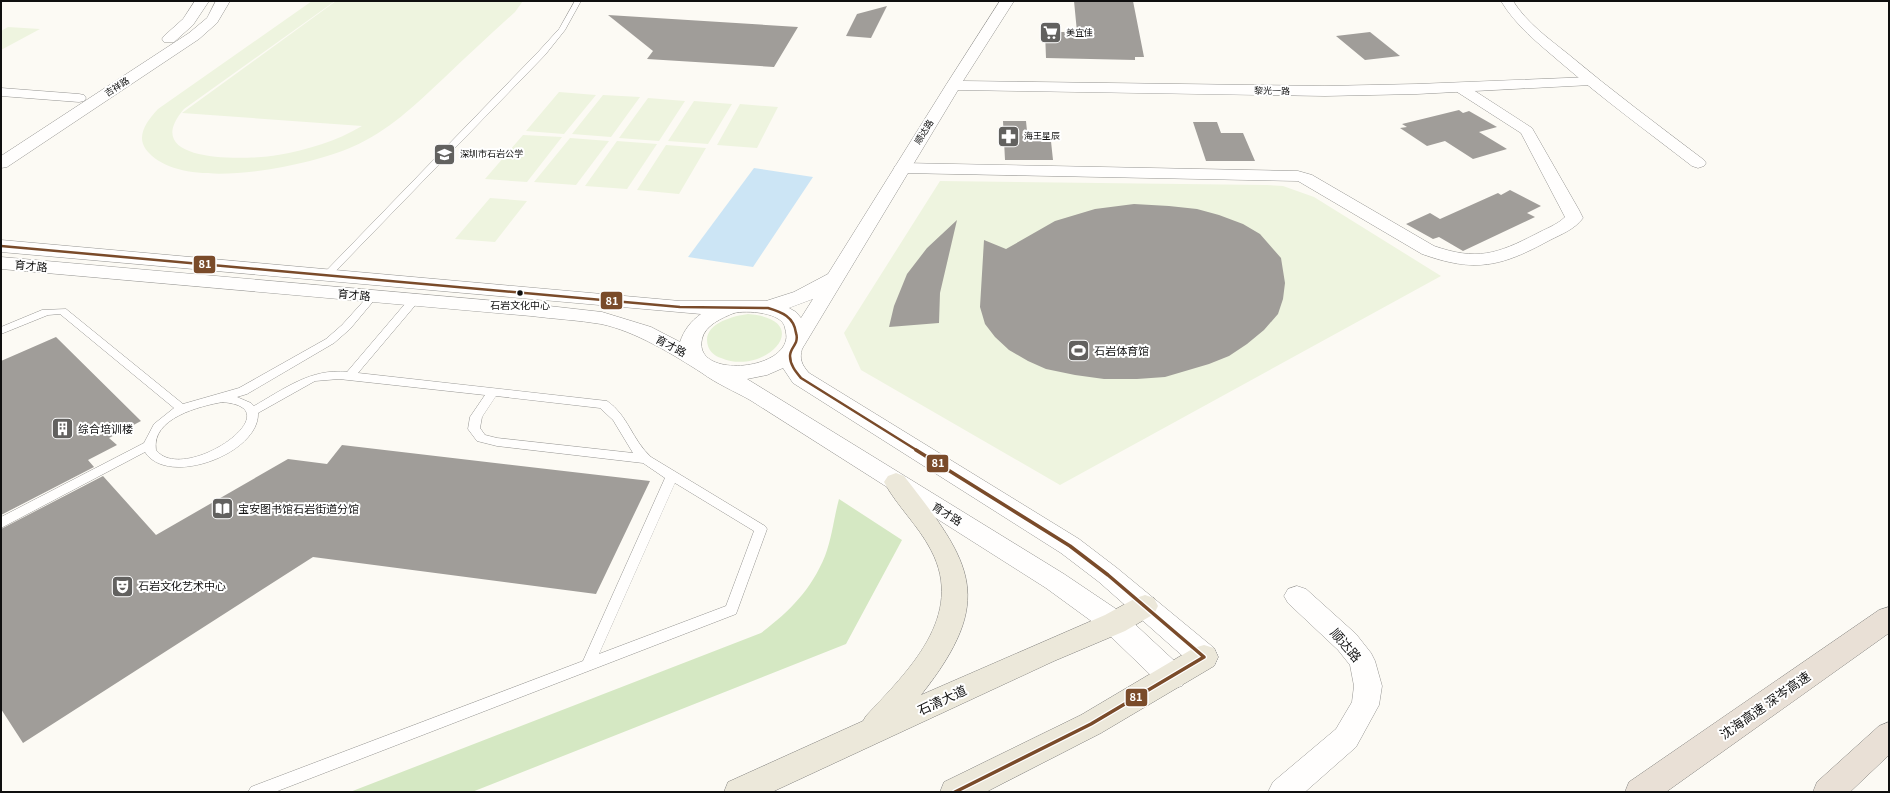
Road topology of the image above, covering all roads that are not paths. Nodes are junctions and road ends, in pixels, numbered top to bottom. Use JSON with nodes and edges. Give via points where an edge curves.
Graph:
{"nodes":[{"id":1,"x":202,"y":1,"type":"edge"},
{"id":2,"x":222,"y":1,"type":"edge"},
{"id":3,"x":578,"y":1,"type":"edge"},
{"id":4,"x":1007,"y":1,"type":"edge"},
{"id":5,"x":1507,"y":1,"type":"edge"},
{"id":6,"x":1591,"y":81,"type":"junction"},
{"id":7,"x":954,"y":85,"type":"junction"},
{"id":8,"x":1459,"y":87,"type":"junction"},
{"id":9,"x":1,"y":92,"type":"edge"},
{"id":10,"x":79,"y":98,"type":"junction"},
{"id":11,"x":1,"y":147,"type":"edge"},
{"id":12,"x":1,"y":163,"type":"edge"},
{"id":13,"x":1698,"y":163,"type":"dead end"},
{"id":14,"x":902,"y":168,"type":"junction"},
{"id":15,"x":1,"y":246,"type":"edge"},
{"id":16,"x":1,"y":263,"type":"edge"},
{"id":17,"x":844,"y":264,"type":"junction"},
{"id":18,"x":327,"y":275,"type":"junction"},
{"id":19,"x":373,"y":296,"type":"junction"},
{"id":20,"x":414,"y":300,"type":"junction"},
{"id":21,"x":736,"y":307,"type":"junction"},
{"id":22,"x":768,"y":307,"type":"junction"},
{"id":23,"x":1,"y":331,"type":"edge"},
{"id":24,"x":793,"y":347,"type":"junction"},
{"id":25,"x":704,"y":364,"type":"junction"},
{"id":26,"x":350,"y":376,"type":"junction"},
{"id":27,"x":493,"y":392,"type":"junction"},
{"id":28,"x":223,"y":398,"type":"junction"},
{"id":29,"x":182,"y":409,"type":"junction"},
{"id":30,"x":252,"y":411,"type":"junction"},
{"id":31,"x":149,"y":445,"type":"junction"},
{"id":32,"x":645,"y":459,"type":"junction"},
{"id":33,"x":672,"y":476,"type":"junction"},
{"id":34,"x":896,"y":482,"type":"junction"},
{"id":35,"x":1,"y":523,"type":"edge"},
{"id":36,"x":1298,"y":596,"type":"dead end"},
{"id":37,"x":1145,"y":606,"type":"junction"},
{"id":38,"x":1889,"y":618,"type":"edge"},
{"id":39,"x":1114,"y":623,"type":"junction"},
{"id":40,"x":1204,"y":657,"type":"joint"},
{"id":41,"x":588,"y":664,"type":"junction"},
{"id":42,"x":1172,"y":677,"type":"junction"},
{"id":43,"x":869,"y":733,"type":"junction"},
{"id":44,"x":1889,"y":736,"type":"edge"},
{"id":45,"x":256,"y":792,"type":"edge"},
{"id":46,"x":739,"y":792,"type":"edge"},
{"id":47,"x":955,"y":792,"type":"edge"},
{"id":48,"x":1283,"y":792,"type":"edge"},
{"id":49,"x":1640,"y":792,"type":"edge"},
{"id":50,"x":1828,"y":792,"type":"edge"}],
"edges":[{"from":1,"to":10,"type":"street","name":"吉祥路","via":[[188,22],[174,35]]},
{"from":2,"to":12,"type":"street","name":"吉祥路","via":[[212,20],[194,36]]},
{"from":3,"to":18,"type":"lane","via":[[562,30],[542,53]]},
{"from":4,"to":7,"type":"street","name":"顺达路"},
{"from":5,"to":6,"type":"street","via":[[1531,30]]},
{"from":6,"to":8,"type":"street","name":"黎光一路"},
{"from":6,"to":13,"type":"street"},
{"from":7,"to":8,"type":"street","name":"黎光一路","via":[[1325,91]]},
{"from":7,"to":14,"type":"street","name":"顺达路"},
{"from":8,"to":14,"type":"street","via":[[1527,132],[1574,218],[1568,224],[1499,258],[1482,261],[1442,256],[1306,178],[1298,176]]},
{"from":9,"to":10,"type":"street"},
{"from":10,"to":11,"type":"street","name":"吉祥路"},
{"from":14,"to":17,"type":"street","name":"顺达路"},
{"from":15,"to":18,"type":"street","name":"育才路"},
{"from":16,"to":19,"type":"street","name":"育才路"},
{"from":17,"to":22,"type":"street","name":"顺达路","via":[[833,277],[809,295]]},
{"from":17,"to":24,"type":"street","name":"顺达路"},
{"from":18,"to":21,"type":"street","name":"育才路","via":[[680,307]]},
{"from":19,"to":20,"type":"street","name":"育才路"},
{"from":19,"to":28,"type":"lane","via":[[330,342],[243,391]]},
{"from":20,"to":25,"type":"street","name":"育才路","via":[[602,318],[644,332]]},
{"from":20,"to":26,"type":"lane"},
{"from":21,"to":22,"type":"street","name":"育才路"},
{"from":21,"to":25,"type":"street","via":[[720,311],[696,329],[691,340],[691,350]]},
{"from":22,"to":24,"type":"street","name":"育才路","via":[[782,312],[792,320],[797,330]]},
{"from":23,"to":29,"type":"lane","via":[[46,312],[62,311]]},
{"from":24,"to":25,"type":"street","name":"顺达路","via":[[778,362],[762,370],[731,372]]},
{"from":24,"to":37,"type":"street","name":"育才路","via":[[790,362],[801,378],[1070,546]]},
{"from":25,"to":34,"type":"street","name":"育才路"},
{"from":26,"to":27,"type":"lane"},
{"from":26,"to":30,"type":"lane","via":[[313,378]]},
{"from":27,"to":32,"type":"lane","via":[[602,404],[617,416],[632,443]]},
{"from":27,"to":32,"type":"lane","via":[[476,417],[474,429],[481,438]]},
{"from":28,"to":29,"type":"lane","via":[[206,400]]},
{"from":28,"to":30,"type":"lane","via":[[247,404]]},
{"from":29,"to":31,"type":"lane","via":[[160,424]]},
{"from":30,"to":31,"type":"lane","via":[[253,421],[248,431],[237,442],[206,458],[188,463],[172,463],[159,460],[151,454]]},
{"from":31,"to":35,"type":"lane"},
{"from":32,"to":33,"type":"lane"},
{"from":33,"to":41,"type":"lane"},
{"from":33,"to":41,"type":"lane","via":[[761,529],[731,610]]},
{"from":34,"to":39,"type":"street","name":"育才路","via":[[1055,581]]},
{"from":34,"to":43,"type":"main road","via":[[944,551],[956,585],[956,603],[948,627],[929,664],[916,682]]},
{"from":36,"to":48,"type":"street","name":"顺达路","via":[[1347,642],[1362,661],[1368,686],[1365,705],[1346,738]]},
{"from":37,"to":39,"type":"main road","name":"石清大道"},
{"from":37,"to":40,"type":"street","name":"育才路"},
{"from":38,"to":49,"type":"highway","name":"沈海高速 深岑高速"},
{"from":39,"to":42,"type":"street","name":"育才路"},
{"from":39,"to":43,"type":"main road","name":"石清大道"},
{"from":40,"to":42,"type":"main road"},
{"from":41,"to":45,"type":"lane"},
{"from":42,"to":47,"type":"main road","via":[[1091,724]]},
{"from":43,"to":46,"type":"main road","name":"石清大道"},
{"from":44,"to":50,"type":"highway"}]}
